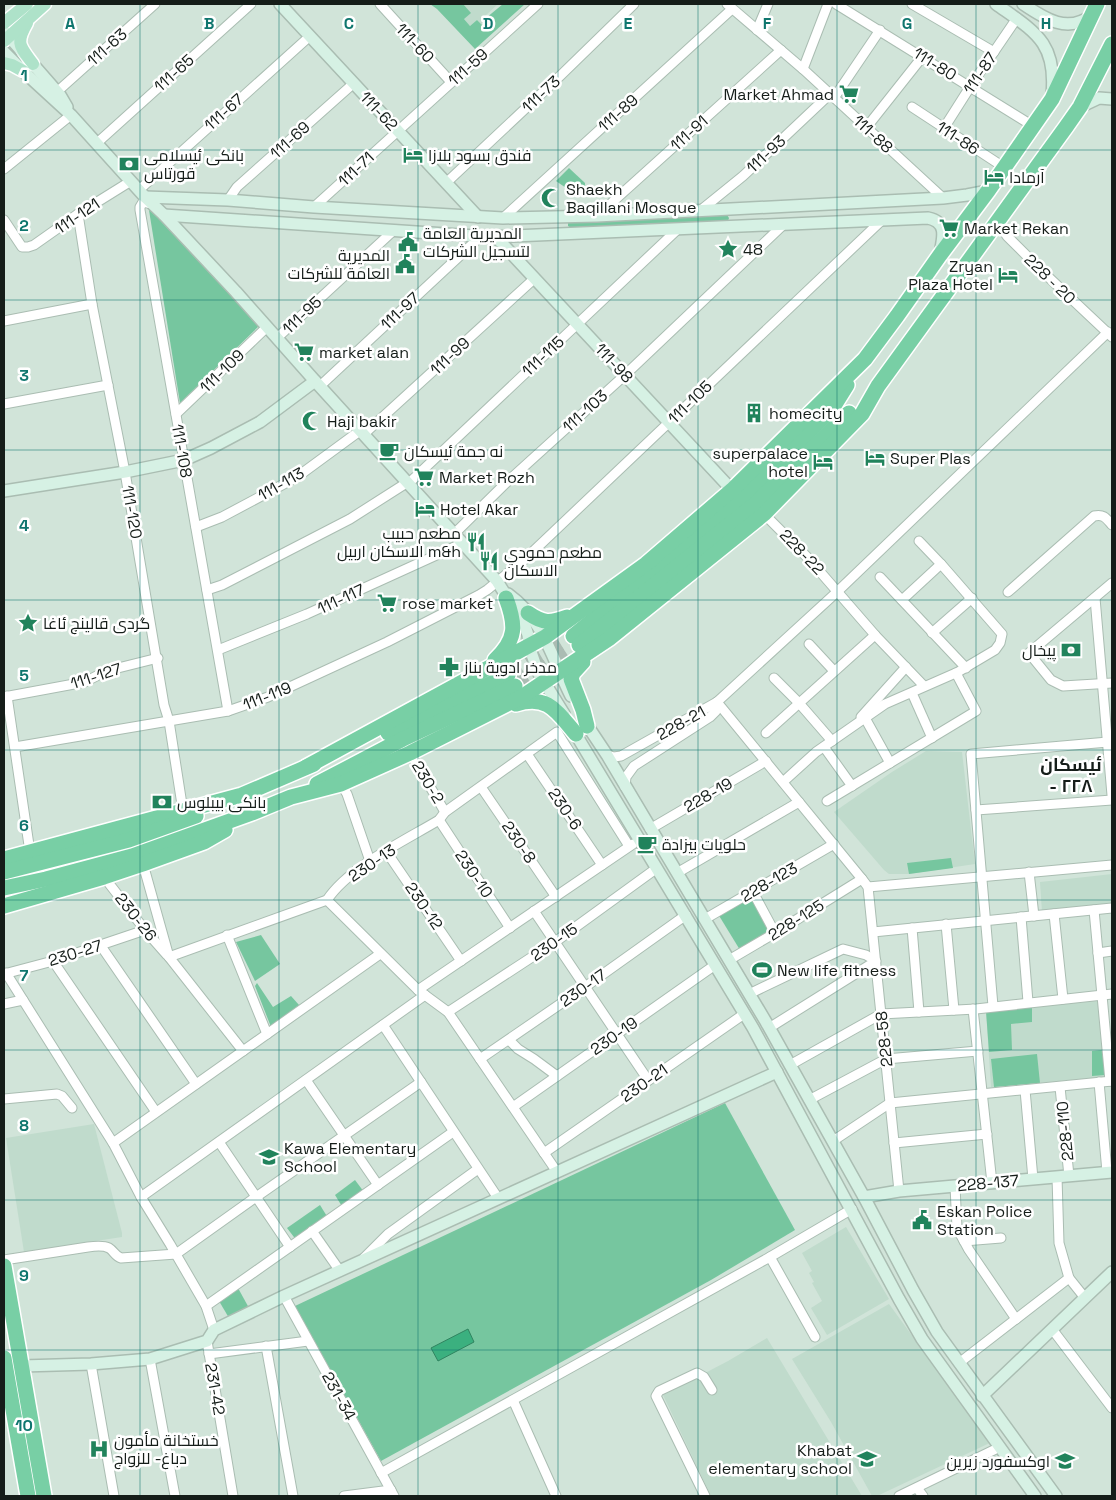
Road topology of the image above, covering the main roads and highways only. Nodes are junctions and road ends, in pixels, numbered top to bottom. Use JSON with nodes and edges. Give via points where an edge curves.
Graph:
{"nodes":[{"id":1,"x":45,"y":4,"type":"edge"},
{"id":2,"x":280,"y":4,"type":"edge"},
{"id":3,"x":996,"y":4,"type":"edge"},
{"id":4,"x":1028,"y":7,"type":"edge"},
{"id":5,"x":28,"y":8,"type":"edge"},
{"id":6,"x":1095,"y":9,"type":"edge"},
{"id":7,"x":4,"y":14,"type":"edge"},
{"id":8,"x":1020,"y":21,"type":"junction"},
{"id":9,"x":5,"y":33,"type":"edge"},
{"id":10,"x":1112,"y":44,"type":"edge"},
{"id":11,"x":4,"y":52,"type":"edge"},
{"id":12,"x":4,"y":63,"type":"edge"},
{"id":13,"x":28,"y":68,"type":"junction"},
{"id":14,"x":1052,"y":99,"type":"junction"},
{"id":15,"x":1112,"y":99,"type":"edge"},
{"id":16,"x":1080,"y":107,"type":"junction"},
{"id":17,"x":988,"y":191,"type":"junction"},
{"id":18,"x":146,"y":197,"type":"junction"},
{"id":19,"x":740,"y":208,"type":"junction"},
{"id":20,"x":417,"y":214,"type":"junction"},
{"id":21,"x":164,"y":215,"type":"junction"},
{"id":22,"x":478,"y":217,"type":"junction"},
{"id":23,"x":739,"y":226,"type":"junction"},
{"id":24,"x":415,"y":232,"type":"junction"},
{"id":25,"x":496,"y":237,"type":"junction"},
{"id":26,"x":940,"y":255,"type":"junction"},
{"id":27,"x":864,"y":359,"type":"junction"},
{"id":28,"x":318,"y":384,"type":"junction"},
{"id":29,"x":878,"y":386,"type":"junction"},
{"id":30,"x":732,"y":490,"type":"junction"},
{"id":31,"x":4,"y":491,"type":"edge"},
{"id":32,"x":502,"y":590,"type":"junction"},
{"id":33,"x":600,"y":596,"type":"junction"},
{"id":34,"x":580,"y":611,"type":"junction"},
{"id":35,"x":528,"y":613,"type":"junction"},
{"id":36,"x":545,"y":637,"type":"junction"},
{"id":37,"x":610,"y":638,"type":"junction"},
{"id":38,"x":529,"y":646,"type":"junction"},
{"id":39,"x":485,"y":669,"type":"junction"},
{"id":40,"x":559,"y":673,"type":"junction"},
{"id":41,"x":544,"y":682,"type":"junction"},
{"id":42,"x":493,"y":712,"type":"junction"},
{"id":43,"x":479,"y":719,"type":"junction"},
{"id":44,"x":582,"y":730,"type":"junction"},
{"id":45,"x":306,"y":767,"type":"junction"},
{"id":46,"x":242,"y":795,"type":"junction"},
{"id":47,"x":291,"y":797,"type":"junction"},
{"id":48,"x":138,"y":860,"type":"junction"},
{"id":49,"x":5,"y":862,"type":"edge"},
{"id":50,"x":4,"y":888,"type":"edge"},
{"id":51,"x":5,"y":906,"type":"edge"},
{"id":52,"x":767,"y":1025,"type":"junction"},
{"id":53,"x":753,"y":1028,"type":"junction"},
{"id":54,"x":777,"y":1072,"type":"junction"},
{"id":55,"x":1110,"y":1172,"type":"edge"},
{"id":56,"x":864,"y":1197,"type":"junction"},
{"id":57,"x":4,"y":1266,"type":"edge"},
{"id":58,"x":1112,"y":1272,"type":"edge"},
{"id":59,"x":913,"y":1290,"type":"junction"},
{"id":60,"x":898,"y":1299,"type":"junction"},
{"id":61,"x":4,"y":1358,"type":"edge"},
{"id":62,"x":22,"y":1366,"type":"junction"},
{"id":63,"x":982,"y":1396,"type":"junction"},
{"id":64,"x":28,"y":1496,"type":"edge"},
{"id":65,"x":44,"y":1496,"type":"edge"},
{"id":66,"x":1035,"y":1496,"type":"edge"},
{"id":67,"x":1056,"y":1496,"type":"edge"}],
"edges":[{"from":1,"to":5,"type":"main road"},
{"from":2,"to":22,"type":"main road","name":"111-62"},
{"from":3,"to":8,"type":"main road"},
{"from":4,"to":6,"type":"main road","via":[[1041,16],[1064,24],[1078,23]]},
{"from":4,"to":8,"type":"main road"},
{"from":5,"to":7,"type":"main road"},
{"from":5,"to":9,"type":"main road"},
{"from":5,"to":13,"type":"main road","via":[[20,42]]},
{"from":6,"to":14,"type":"highway"},
{"from":8,"to":14,"type":"main road","via":[[1034,31],[1047,48],[1052,68]]},
{"from":9,"to":13,"type":"main road"},
{"from":10,"to":16,"type":"highway"},
{"from":11,"to":13,"type":"main road"},
{"from":12,"to":13,"type":"main road"},
{"from":13,"to":18,"type":"main road"},
{"from":14,"to":17,"type":"highway"},
{"from":15,"to":16,"type":"main road","via":[[1099,98]]},
{"from":16,"to":29,"type":"highway"},
{"from":17,"to":19,"type":"main road","via":[[943,198]]},
{"from":17,"to":26,"type":"highway"},
{"from":18,"to":20,"type":"main road"},
{"from":18,"to":21,"type":"main road"},
{"from":19,"to":22,"type":"main road","via":[[597,216]]},
{"from":19,"to":23,"type":"main road"},
{"from":20,"to":22,"type":"main road"},
{"from":20,"to":24,"type":"main road"},
{"from":21,"to":24,"type":"main road"},
{"from":21,"to":28,"type":"main road"},
{"from":23,"to":25,"type":"main road"},
{"from":23,"to":26,"type":"main road","via":[[928,218],[942,227]]},
{"from":24,"to":25,"type":"main road"},
{"from":25,"to":30,"type":"main road","name":"111-98"},
{"from":26,"to":27,"type":"highway"},
{"from":27,"to":29,"type":"highway","via":[[832,409],[745,496],[576,641],[755,504]]},
{"from":27,"to":30,"type":"highway"},
{"from":28,"to":31,"type":"main road","via":[[260,422],[184,460]]},
{"from":28,"to":32,"type":"main road"},
{"from":29,"to":37,"type":"highway","via":[[862,414],[764,514]]},
{"from":30,"to":33,"type":"highway","via":[[646,564]]},
{"from":32,"to":35,"type":"main road"},
{"from":32,"to":38,"type":"main road","via":[[525,626]]},
{"from":32,"to":39,"type":"highway","via":[[512,615],[512,639],[502,654]]},
{"from":33,"to":34,"type":"highway"},
{"from":33,"to":37,"type":"highway","via":[[564,627],[562,634],[578,654]]},
{"from":34,"to":35,"type":"highway","via":[[549,622]]},
{"from":34,"to":36,"type":"highway"},
{"from":35,"to":36,"type":"main road"},
{"from":36,"to":38,"type":"highway"},
{"from":36,"to":40,"type":"main road"},
{"from":37,"to":40,"type":"highway"},
{"from":37,"to":44,"type":"highway","via":[[578,666],[572,676],[583,710]]},
{"from":38,"to":39,"type":"highway"},
{"from":38,"to":41,"type":"main road"},
{"from":39,"to":43,"type":"highway","via":[[502,663],[510,664],[522,679],[522,686],[518,694]]},
{"from":39,"to":45,"type":"highway"},
{"from":40,"to":41,"type":"highway"},
{"from":40,"to":44,"type":"main road"},
{"from":41,"to":42,"type":"highway"},
{"from":41,"to":44,"type":"main road"},
{"from":42,"to":43,"type":"highway"},
{"from":42,"to":44,"type":"highway","via":[[524,701],[539,701]]},
{"from":43,"to":47,"type":"highway","via":[[341,784]]},
{"from":44,"to":52,"type":"main road","via":[[607,755]]},
{"from":44,"to":53,"type":"main road","via":[[640,839]]},
{"from":45,"to":46,"type":"highway"},
{"from":45,"to":47,"type":"highway","via":[[358,748],[512,680]]},
{"from":46,"to":49,"type":"highway","via":[[30,852]]},
{"from":46,"to":49,"type":"highway","via":[[129,840]]},
{"from":47,"to":48,"type":"highway","via":[[252,813],[204,842]]},
{"from":48,"to":50,"type":"highway"},
{"from":48,"to":51,"type":"highway","via":[[104,877]]},
{"from":52,"to":53,"type":"main road"},
{"from":52,"to":56,"type":"main road"},
{"from":53,"to":54,"type":"main road"},
{"from":54,"to":60,"type":"main road"},
{"from":54,"to":62,"type":"main road","via":[[284,1296],[214,1330],[207,1341],[150,1359]]},
{"from":55,"to":56,"type":"main road","name":"228-137"},
{"from":56,"to":59,"type":"main road"},
{"from":57,"to":62,"type":"highway"},
{"from":58,"to":63,"type":"main road"},
{"from":59,"to":60,"type":"main road"},
{"from":59,"to":63,"type":"main road","via":[[937,1332]]},
{"from":60,"to":66,"type":"main road","via":[[922,1340]]},
{"from":61,"to":64,"type":"highway"},
{"from":62,"to":65,"type":"highway"},
{"from":63,"to":67,"type":"main road"}]}
